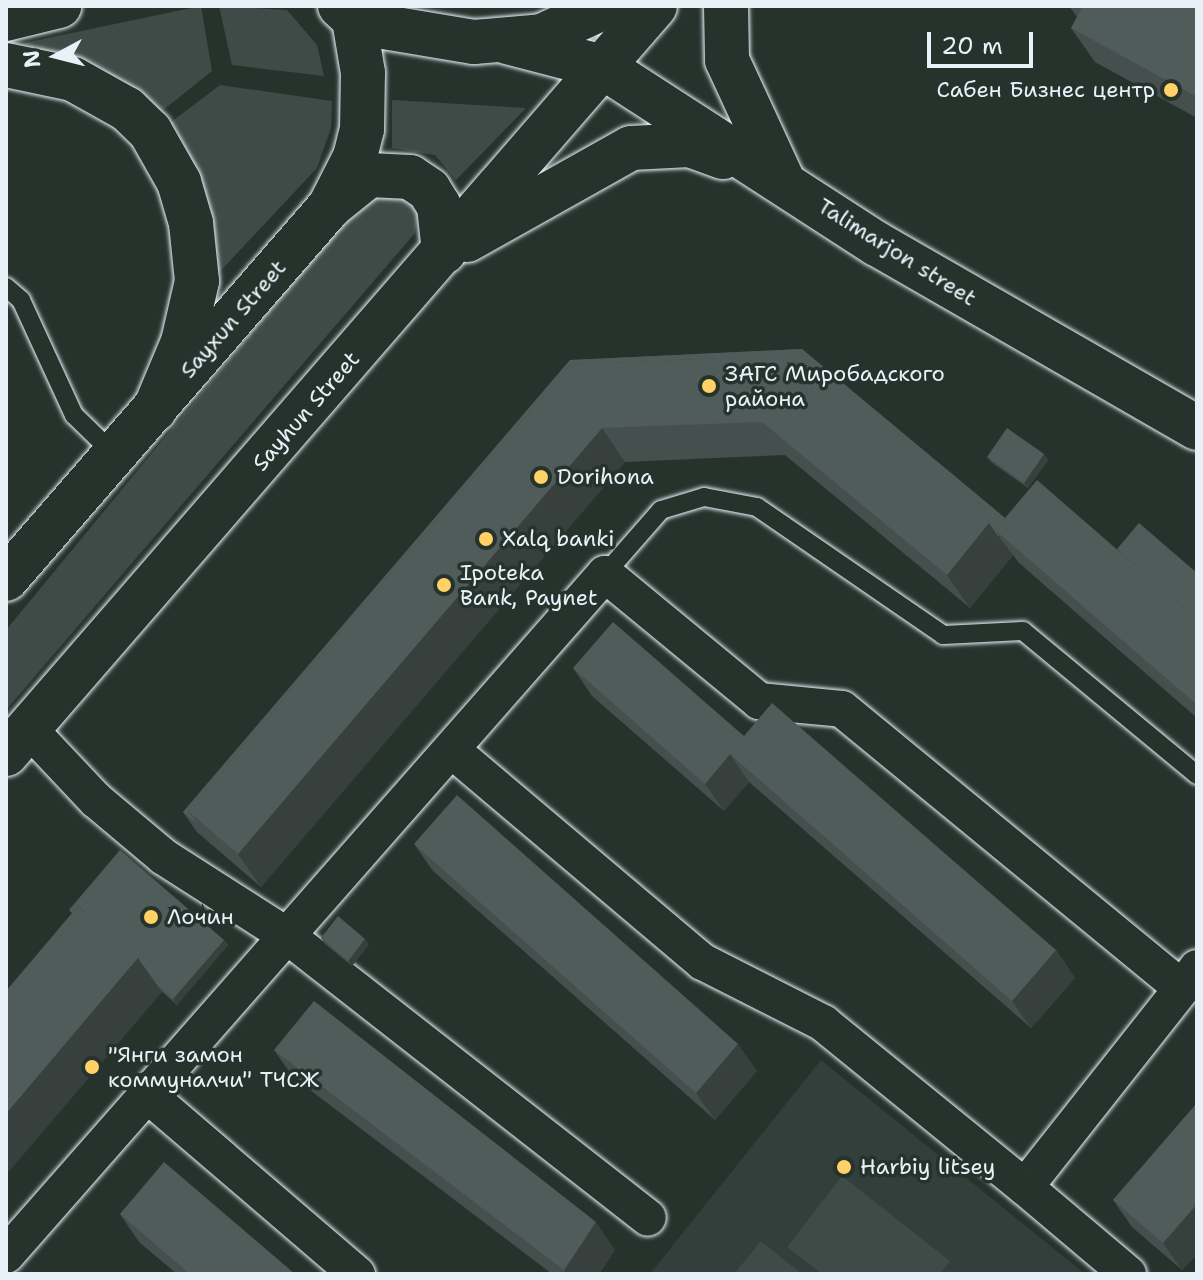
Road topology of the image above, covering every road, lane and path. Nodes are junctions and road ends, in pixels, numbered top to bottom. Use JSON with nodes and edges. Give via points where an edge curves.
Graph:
{"nodes":[{"id":1,"x":59,"y":6,"type":"edge"},
{"id":2,"x":607,"y":6,"type":"edge"},
{"id":3,"x":655,"y":6,"type":"edge"},
{"id":4,"x":726,"y":6,"type":"edge"},
{"id":5,"x":347,"y":12,"type":"edge"},
{"id":6,"x":6,"y":19,"type":"edge"},
{"id":7,"x":507,"y":42,"type":"junction"},
{"id":8,"x":6,"y":65,"type":"edge"},
{"id":9,"x":603,"y":67,"type":"junction"},
{"id":10,"x":782,"y":179,"type":"junction"},
{"id":11,"x":329,"y":208,"type":"junction"},
{"id":12,"x":444,"y":252,"type":"junction"},
{"id":13,"x":6,"y":287,"type":"edge"},
{"id":14,"x":155,"y":409,"type":"junction"},
{"id":15,"x":1197,"y":428,"type":"edge"},
{"id":16,"x":115,"y":455,"type":"junction"},
{"id":17,"x":605,"y":574,"type":"junction"},
{"id":18,"x":6,"y":579,"type":"edge"},
{"id":19,"x":17,"y":742,"type":"edge"},
{"id":20,"x":453,"y":751,"type":"junction"},
{"id":21,"x":1197,"y":775,"type":"edge"},
{"id":22,"x":286,"y":935,"type":"junction"},
{"id":23,"x":1192,"y":985,"type":"edge"},
{"id":24,"x":149,"y":1096,"type":"junction"},
{"id":25,"x":1025,"y":1187,"type":"junction"},
{"id":26,"x":648,"y":1218,"type":"dead end"},
{"id":27,"x":6,"y":1255,"type":"edge"},
{"id":28,"x":357,"y":1274,"type":"edge"},
{"id":29,"x":1128,"y":1274,"type":"edge"}],
"edges":[{"from":1,"to":6,"type":"main road"},
{"from":2,"to":7,"type":"main road","via":[[542,36]]},
{"from":3,"to":9,"type":"main road"},
{"from":4,"to":10,"type":"main road","via":[[727,60]]},
{"from":5,"to":7,"type":"main road","via":[[426,37]]},
{"from":5,"to":11,"type":"main road","name":"Sayxun Street","via":[[363,73],[362,129],[355,157]]},
{"from":7,"to":9,"type":"main road","name":"Talimarjon street"},
{"from":8,"to":14,"type":"main road","via":[[73,79],[127,109],[150,131],[179,182],[195,245],[197,281],[183,342]]},
{"from":9,"to":10,"type":"main road","name":"Talimarjon street"},
{"from":9,"to":12,"type":"main road","name":"Sayhun Street"},
{"from":10,"to":12,"type":"main road","via":[[690,145],[651,143],[612,156]]},
{"from":10,"to":15,"type":"main road","name":"Talimarjon street","via":[[877,244]]},
{"from":11,"to":12,"type":"main road","via":[[369,175],[410,177],[429,190],[439,206]]},
{"from":11,"to":14,"type":"main road","name":"Sayxun Street"},
{"from":12,"to":19,"type":"main road","name":"Sayhun Street"},
{"from":13,"to":16,"type":"lane","via":[[21,300],[74,415]]},
{"from":14,"to":16,"type":"main road","name":"Sayxun Street"},
{"from":16,"to":18,"type":"main road","name":"Sayxun Street"},
{"from":17,"to":20,"type":"street"},
{"from":17,"to":21,"type":"lane","via":[[661,510],[704,497],[757,507],[943,635],[1023,631]]},
{"from":17,"to":23,"type":"street","via":[[759,701],[842,709]]},
{"from":19,"to":22,"type":"street","via":[[164,857]]},
{"from":20,"to":22,"type":"street"},
{"from":20,"to":25,"type":"street","via":[[703,962],[823,1023]]},
{"from":22,"to":24,"type":"street"},
{"from":22,"to":26,"type":"street"},
{"from":23,"to":25,"type":"street"},
{"from":24,"to":27,"type":"street"},
{"from":24,"to":28,"type":"street"},
{"from":25,"to":29,"type":"street"}]}
